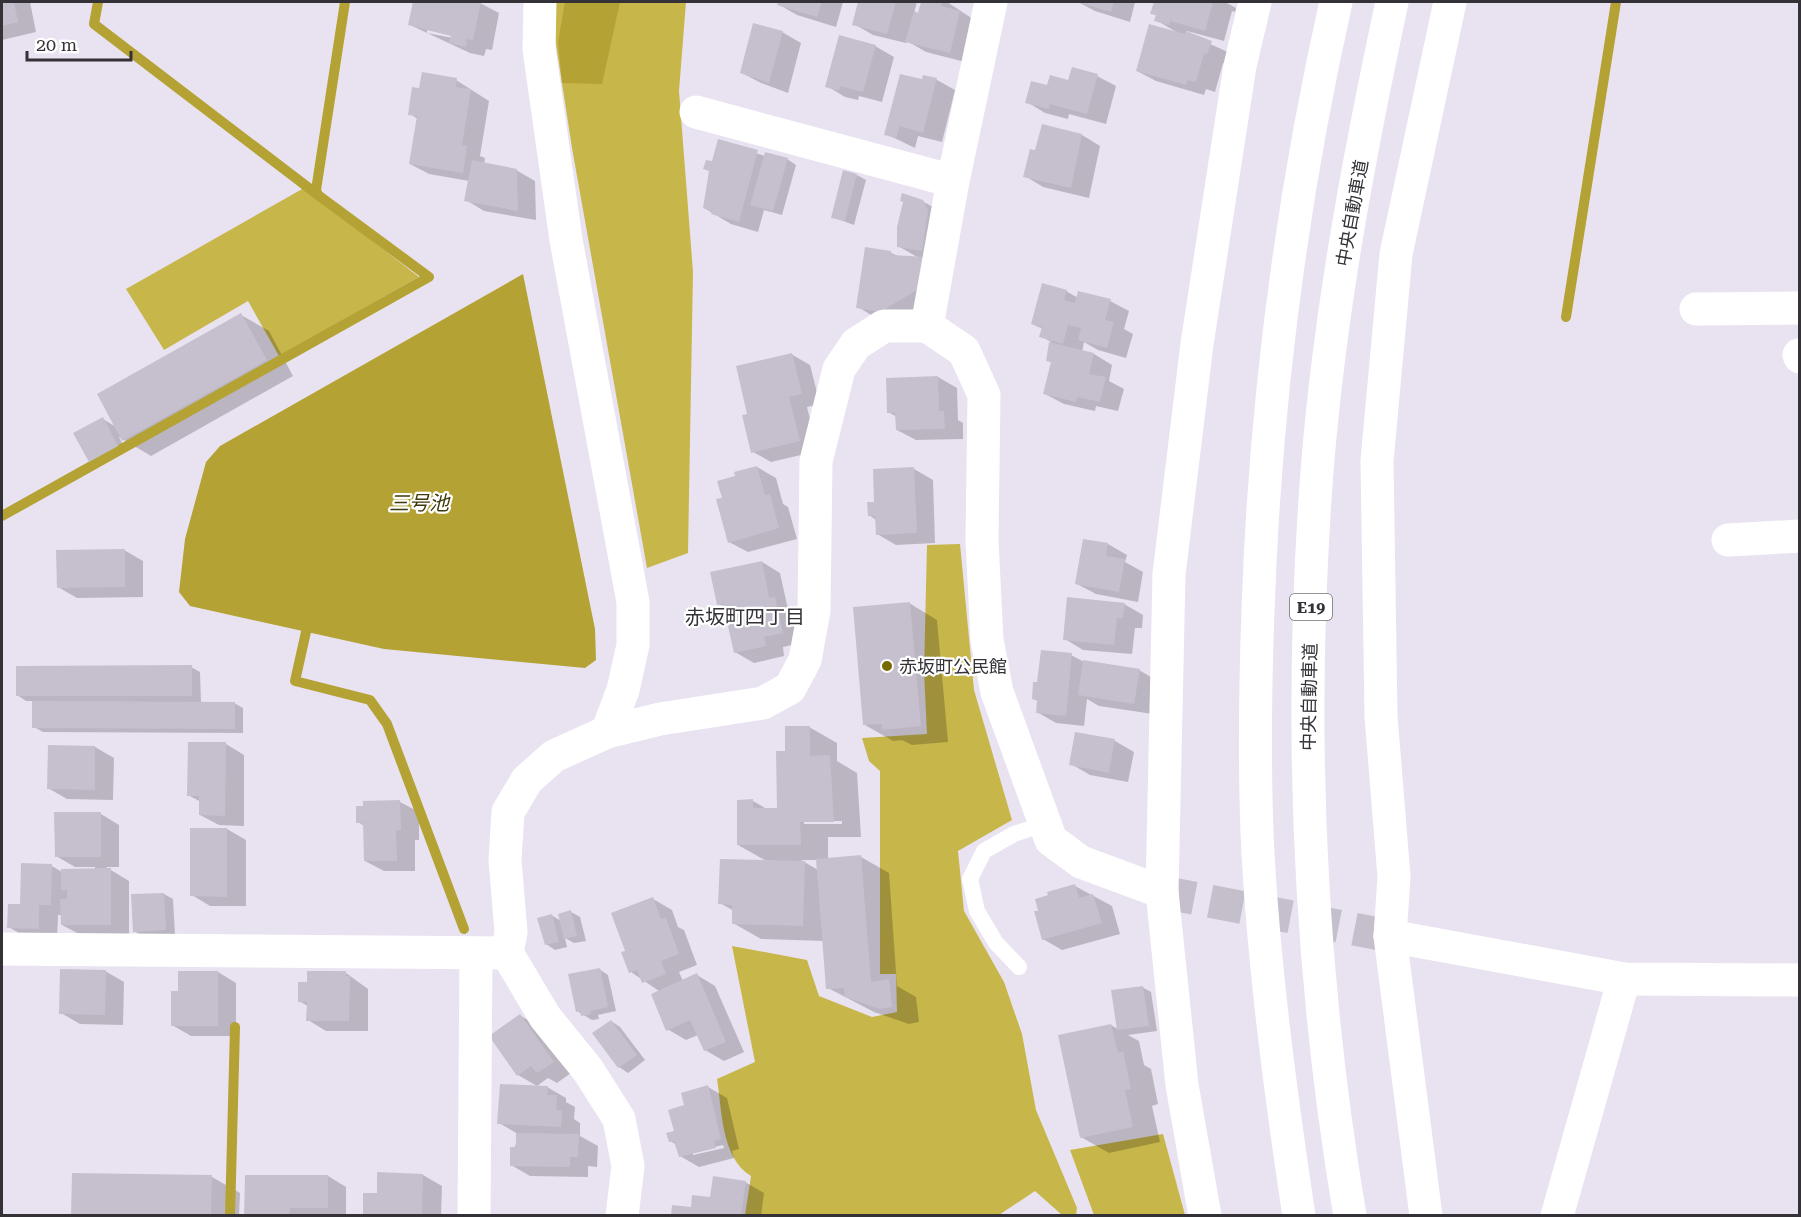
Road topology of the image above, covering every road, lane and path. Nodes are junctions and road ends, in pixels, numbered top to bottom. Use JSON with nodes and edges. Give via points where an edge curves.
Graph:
{"nodes":[{"id":1,"x":540,"y":2,"type":"edge"},
{"id":2,"x":991,"y":2,"type":"edge"},
{"id":3,"x":1255,"y":2,"type":"edge"},
{"id":4,"x":1336,"y":2,"type":"edge"},
{"id":5,"x":1392,"y":2,"type":"edge"},
{"id":6,"x":1450,"y":2,"type":"edge"},
{"id":7,"x":696,"y":112,"type":"dead end"},
{"id":8,"x":953,"y":181,"type":"junction"},
{"id":9,"x":1800,"y":308,"type":"edge"},
{"id":10,"x":1696,"y":309,"type":"dead end"},
{"id":11,"x":927,"y":326,"type":"junction"},
{"id":12,"x":1800,"y":536,"type":"edge"},
{"id":13,"x":1728,"y":540,"type":"dead end"},
{"id":14,"x":607,"y":732,"type":"junction"},
{"id":15,"x":1045,"y":824,"type":"junction"},
{"id":16,"x":1162,"y":892,"type":"junction"},
{"id":17,"x":1390,"y":936,"type":"junction"},
{"id":18,"x":2,"y":949,"type":"edge"},
{"id":19,"x":492,"y":954,"type":"junction"},
{"id":20,"x":1019,"y":967,"type":"dead end"},
{"id":21,"x":1624,"y":979,"type":"junction"},
{"id":22,"x":1800,"y":980,"type":"edge"},
{"id":23,"x":474,"y":1215,"type":"edge"},
{"id":24,"x":622,"y":1215,"type":"edge"},
{"id":25,"x":1205,"y":1215,"type":"edge"},
{"id":26,"x":1299,"y":1215,"type":"edge"},
{"id":27,"x":1350,"y":1215,"type":"edge"},
{"id":28,"x":1426,"y":1215,"type":"edge"},
{"id":29,"x":1557,"y":1215,"type":"edge"}],
"edges":[{"from":1,"to":14,"type":"main road","via":[[539,49],[566,240],[633,602],[633,645]]},
{"from":2,"to":8,"type":"main road"},
{"from":3,"to":16,"type":"main road","via":[[1240,66],[1197,344],[1169,574]]},
{"from":4,"to":26,"type":"main road","via":[[1282,292],[1262,496],[1255,692],[1258,854],[1269,987]]},
{"from":5,"to":27,"type":"main road","name":"中央自動車道","number":"E19","via":[[1336,302],[1315,498],[1307,705],[1311,868],[1321,1012]]},
{"from":6,"to":17,"type":"main road","via":[[1396,254],[1377,461],[1382,716],[1394,877]]},
{"from":7,"to":8,"type":"main road"},
{"from":8,"to":11,"type":"main road"},
{"from":9,"to":10,"type":"main road"},
{"from":11,"to":14,"type":"main road","via":[[884,326],[856,344],[838,369],[816,461],[814,611],[805,660],[790,688],[763,703],[660,719]]},
{"from":11,"to":15,"type":"main road","via":[[964,351],[984,395],[982,540],[987,640],[997,692]]},
{"from":12,"to":13,"type":"main road"},
{"from":14,"to":19,"type":"main road","via":[[554,756],[527,780],[508,812],[505,860],[511,932]]},
{"from":15,"to":16,"type":"main road","via":[[1051,840],[1081,862]]},
{"from":15,"to":20,"type":"lane","via":[[1014,834],[984,851],[970,879],[977,911],[996,943]]},
{"from":16,"to":25,"type":"main road","via":[[1182,1085]]},
{"from":17,"to":21,"type":"main road"},
{"from":17,"to":28,"type":"main road"},
{"from":18,"to":19,"type":"main road"},
{"from":19,"to":23,"type":"main road"},
{"from":19,"to":24,"type":"main road","via":[[588,1070],[619,1119],[628,1166]]},
{"from":21,"to":22,"type":"main road"},
{"from":21,"to":29,"type":"main road"}]}
